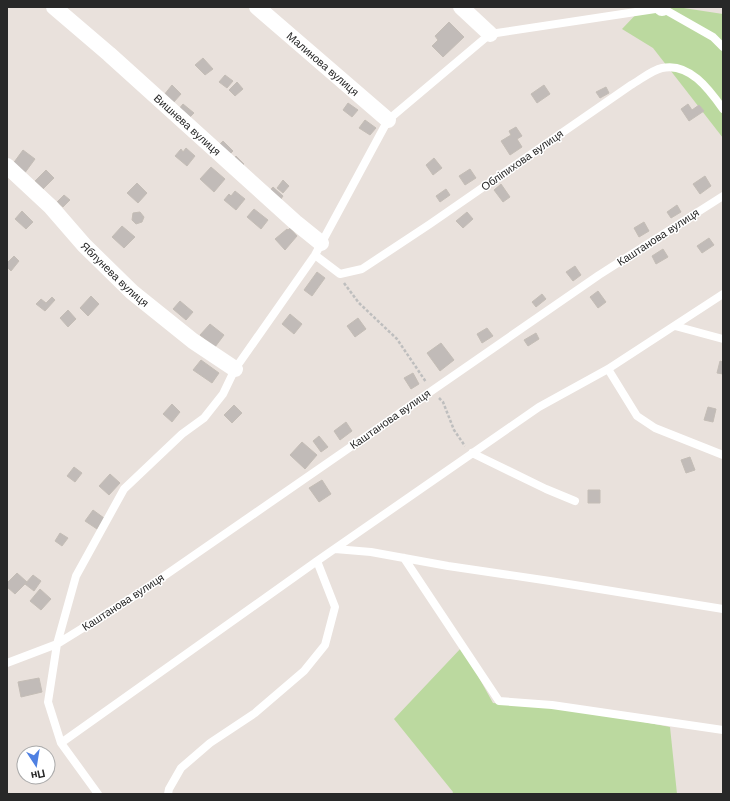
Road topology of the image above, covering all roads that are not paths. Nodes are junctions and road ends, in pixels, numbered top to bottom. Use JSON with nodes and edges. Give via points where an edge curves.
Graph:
{"nodes":[{"id":1,"x":54,"y":7,"type":"edge"},
{"id":2,"x":257,"y":7,"type":"edge"},
{"id":3,"x":461,"y":7,"type":"edge"},
{"id":4,"x":662,"y":7,"type":"edge"},
{"id":5,"x":490,"y":34,"type":"junction"},
{"id":6,"x":723,"y":47,"type":"edge"},
{"id":7,"x":723,"y":109,"type":"edge"},
{"id":8,"x":388,"y":120,"type":"junction"},
{"id":9,"x":7,"y":166,"type":"edge"},
{"id":10,"x":723,"y":196,"type":"edge"},
{"id":11,"x":318,"y":249,"type":"junction"},
{"id":12,"x":723,"y":294,"type":"edge"},
{"id":13,"x":674,"y":326,"type":"junction"},
{"id":14,"x":723,"y":339,"type":"edge"},
{"id":15,"x":235,"y":369,"type":"junction"},
{"id":16,"x":608,"y":369,"type":"junction"},
{"id":17,"x":472,"y":453,"type":"junction"},
{"id":18,"x":723,"y":454,"type":"edge"},
{"id":19,"x":575,"y":501,"type":"dead end"},
{"id":20,"x":335,"y":549,"type":"junction"},
{"id":21,"x":404,"y":558,"type":"junction"},
{"id":22,"x":317,"y":561,"type":"junction"},
{"id":23,"x":723,"y":609,"type":"edge"},
{"id":24,"x":57,"y":644,"type":"junction"},
{"id":25,"x":7,"y":663,"type":"edge"},
{"id":26,"x":723,"y":730,"type":"edge"},
{"id":27,"x":61,"y":744,"type":"junction"},
{"id":28,"x":98,"y":794,"type":"edge"},
{"id":29,"x":168,"y":794,"type":"edge"}],
"edges":[{"from":1,"to":11,"type":"street","name":"Вишнева вулиця","via":[[295,222]]},
{"from":2,"to":8,"type":"street","name":"Малинова вулиця"},
{"from":3,"to":5,"type":"street"},
{"from":4,"to":5,"type":"lane"},
{"from":4,"to":6,"type":"lane","via":[[712,37]]},
{"from":5,"to":8,"type":"lane"},
{"from":7,"to":11,"type":"lane","name":"Обліпихова вулиця","via":[[706,87],[679,67],[661,68],[631,85],[362,268],[340,274]]},
{"from":8,"to":11,"type":"lane"},
{"from":9,"to":15,"type":"street","name":"Яблунева вулиця","via":[[52,207],[84,245],[132,292],[193,341]]},
{"from":10,"to":24,"type":"lane","name":"Каштанова вулиця","via":[[599,275],[141,592]]},
{"from":11,"to":15,"type":"lane"},
{"from":12,"to":13,"type":"lane"},
{"from":13,"to":14,"type":"lane"},
{"from":13,"to":16,"type":"lane"},
{"from":15,"to":24,"type":"lane","via":[[223,394],[204,418],[182,434],[124,489],[76,576]]},
{"from":16,"to":17,"type":"lane","via":[[539,407]]},
{"from":16,"to":18,"type":"lane","via":[[637,416],[655,428]]},
{"from":17,"to":19,"type":"lane","via":[[546,490]]},
{"from":17,"to":20,"type":"lane"},
{"from":20,"to":21,"type":"lane"},
{"from":20,"to":22,"type":"lane"},
{"from":21,"to":23,"type":"lane"},
{"from":21,"to":26,"type":"lane","via":[[499,701],[552,705]]},
{"from":22,"to":27,"type":"lane"},
{"from":22,"to":29,"type":"lane","via":[[335,607],[325,646],[304,671],[255,713],[210,743],[181,768]]},
{"from":24,"to":25,"type":"lane","name":"Каштанова вулиця"},
{"from":24,"to":27,"type":"lane","via":[[48,702]]},
{"from":27,"to":28,"type":"lane"}]}
